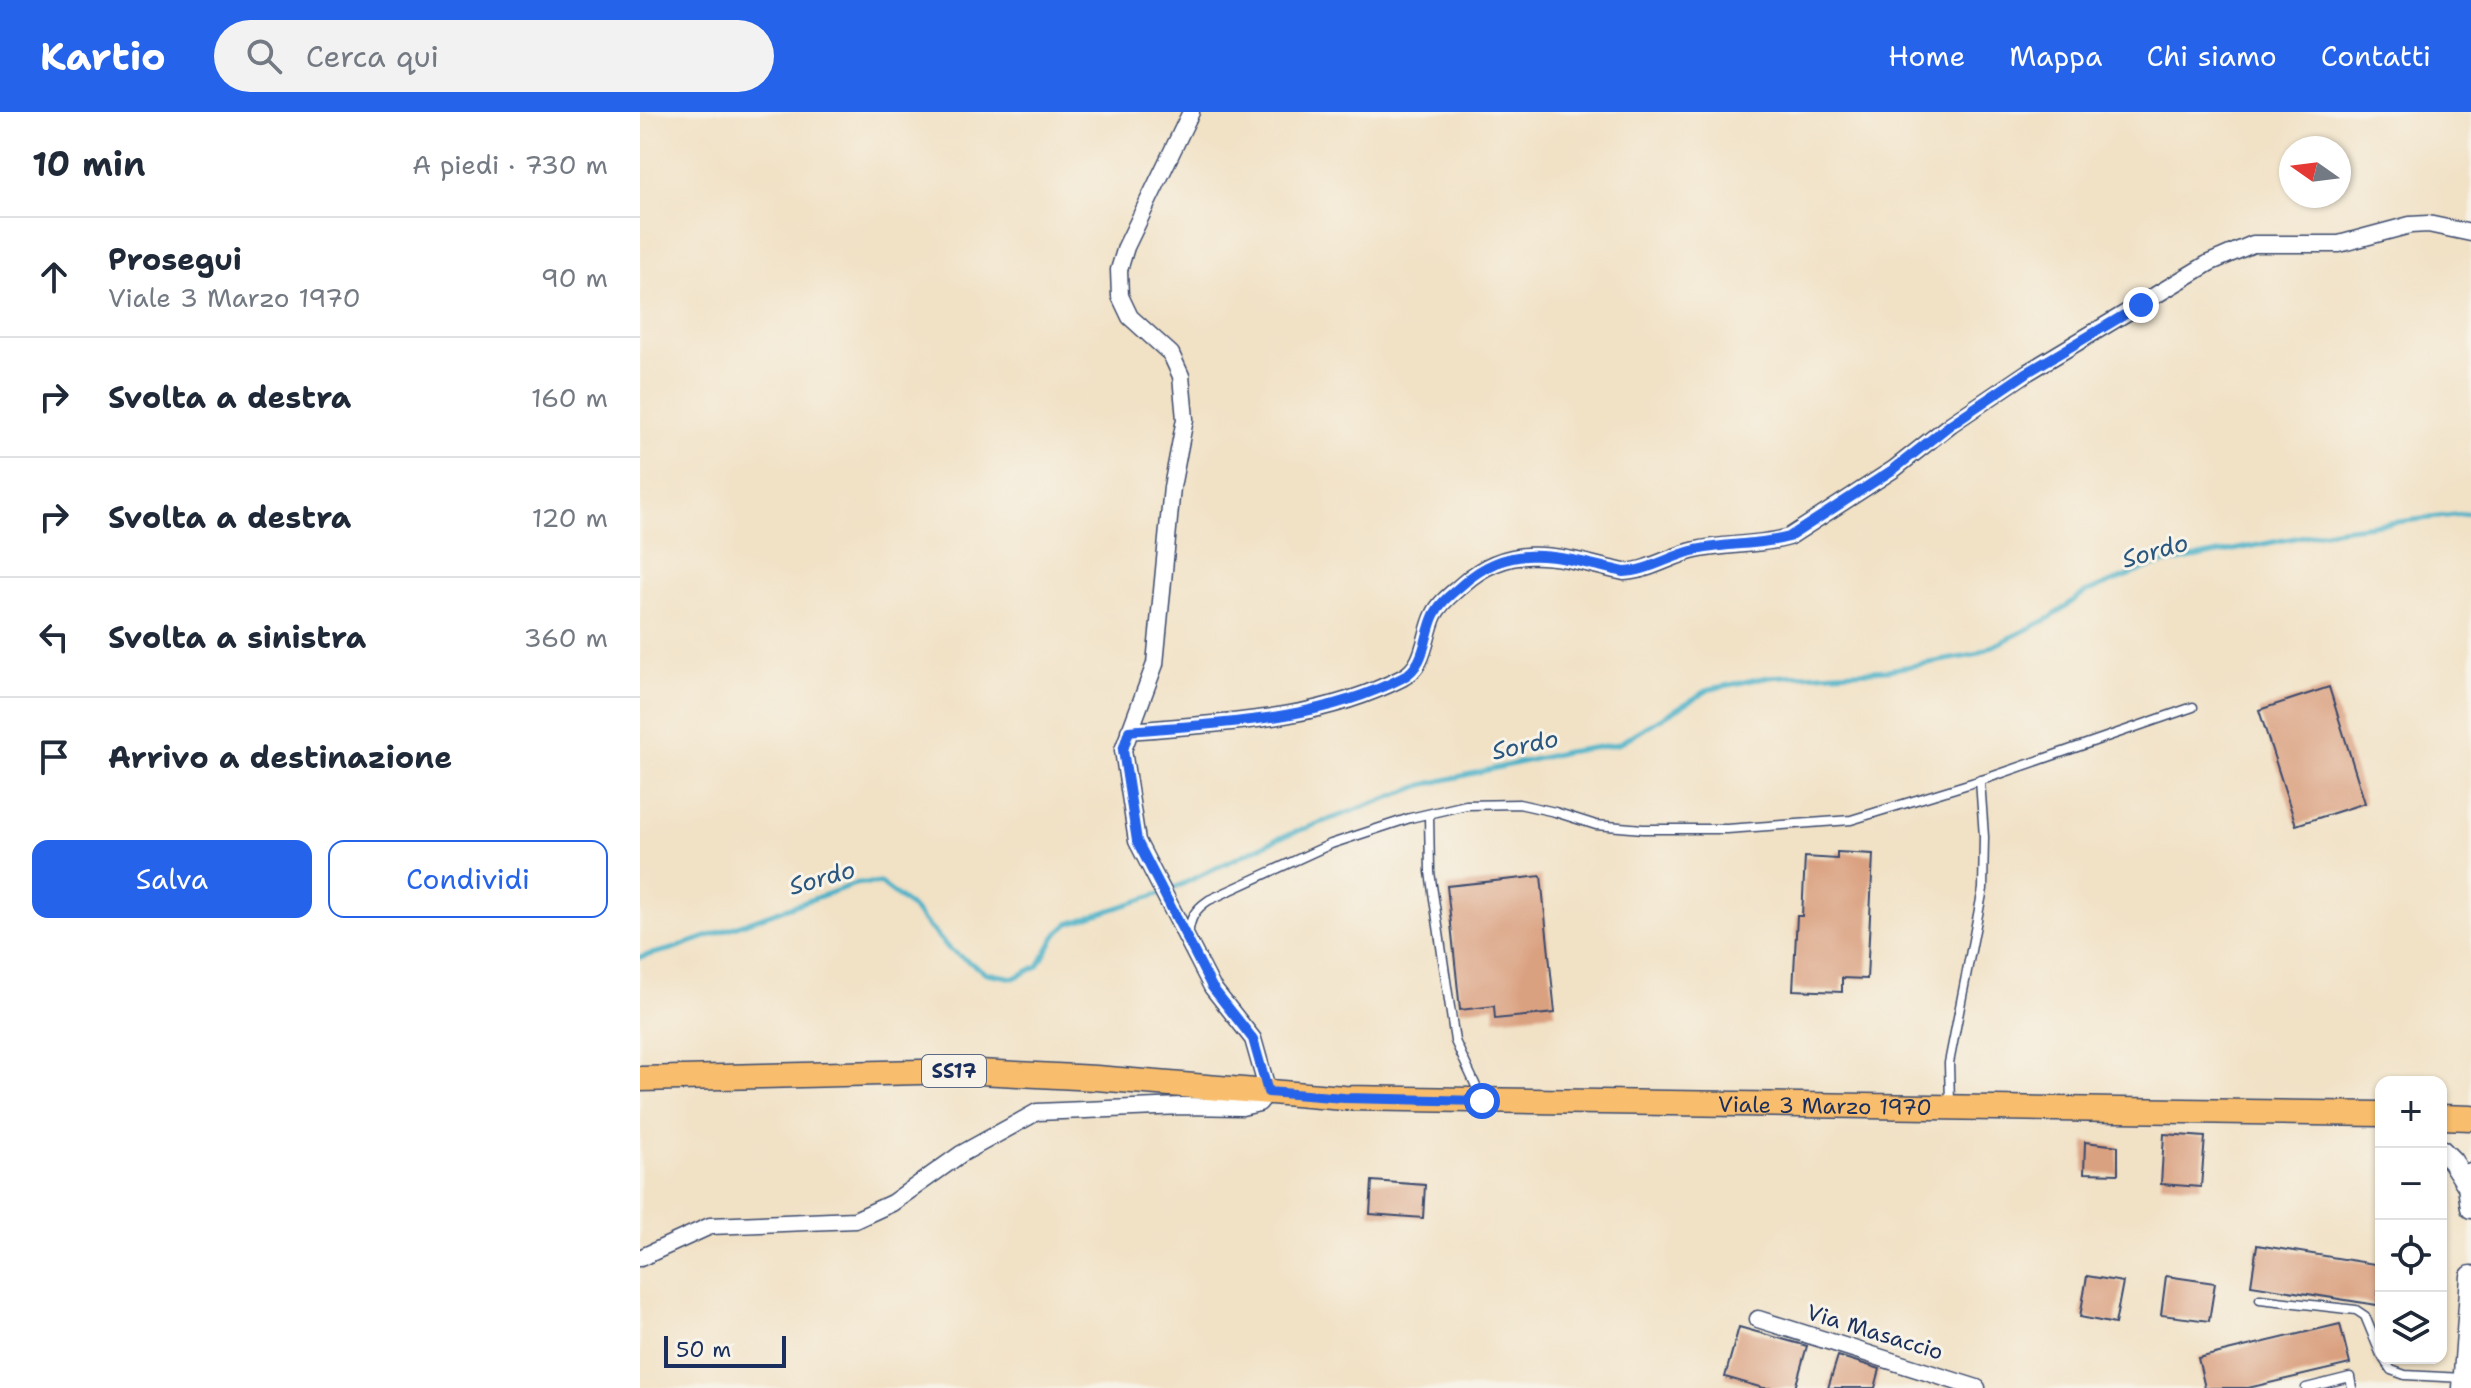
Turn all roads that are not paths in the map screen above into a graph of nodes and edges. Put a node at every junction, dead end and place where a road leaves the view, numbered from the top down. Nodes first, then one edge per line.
1 (1191, 112) edge
2 (2471, 233) edge
3 (2193, 707) dead end
4 (1129, 731) junction
5 (1980, 780) junction
6 (1429, 814) junction
7 (1187, 941) junction
8 (640, 1079) edge
9 (1268, 1092) junction
10 (1482, 1101) junction
11 (1950, 1108) junction
12 (2374, 1116) edge
13 (2447, 1117) edge
14 (2471, 1118) edge
15 (2447, 1156) edge
16 (2470, 1179) edge
17 (2471, 1208) edge
18 (640, 1258) edge
19 (2471, 1276) edge
20 (2260, 1299) dead end
21 (1758, 1319) dead end
22 (2375, 1340) edge
23 (2387, 1364) edge
24 (2464, 1383) edge
25 (1977, 1388) edge
26 (2306, 1388) edge
27 (2352, 1388) edge

1 - 4 street
2 - 4 street
3 - 5 lane
4 - 7 street
5 - 6 lane
5 - 11 lane
6 - 7 lane
6 - 10 lane
7 - 9 street
8 - 9 main road, SS17
9 - 10 main road, Viale 3 Marzo 1970
9 - 18 street
10 - 11 main road, Viale 3 Marzo 1970
11 - 12 main road, Viale 3 Marzo 1970
13 - 14 main road
15 - 16 street
16 - 17 street
19 - 24 street
20 - 22 lane
21 - 25 street, Via Masaccio
23 - 24 lane
26 - 27 lane

